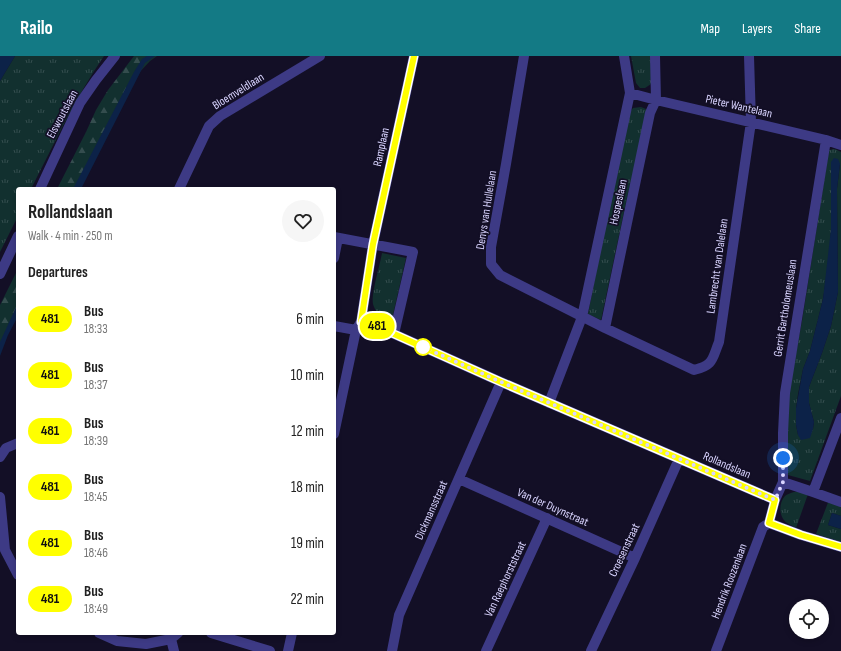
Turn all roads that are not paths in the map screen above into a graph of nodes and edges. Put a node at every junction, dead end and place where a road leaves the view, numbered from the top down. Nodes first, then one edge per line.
1 (115, 56) edge
2 (320, 56) edge
3 (414, 56) edge
4 (524, 56) edge
5 (624, 56) edge
6 (655, 56) edge
7 (749, 56) edge
8 (630, 93) junction
9 (656, 100) junction
10 (751, 122) junction
11 (826, 140) junction
12 (841, 145) edge
13 (41, 187) edge
14 (180, 187) edge
15 (336, 237) edge
16 (16, 240) edge
17 (373, 244) junction
18 (0, 274) edge
19 (582, 317) junction
20 (336, 326) edge
21 (359, 326) junction
22 (605, 328) junction
23 (394, 334) junction
24 (501, 382) junction
25 (549, 403) junction
26 (841, 418) edge
27 (336, 425) edge
28 (16, 444) edge
29 (0, 457) edge
30 (679, 459) junction
31 (459, 479) junction
32 (783, 482) junction
33 (813, 492) junction
34 (0, 497) edge
35 (775, 500) junction
36 (841, 502) edge
37 (548, 518) junction
38 (769, 523) junction
39 (841, 547) edge
40 (635, 558) junction
41 (16, 571) edge
42 (104, 635) edge
43 (218, 635) edge
44 (292, 635) edge
45 (175, 636) edge
46 (147, 648) edge
47 (174, 651) edge
48 (270, 651) edge
49 (288, 651) edge
50 (392, 651) edge
51 (486, 651) edge
52 (591, 651) edge
53 (716, 651) edge

1 - 13 street, Elswoutslaan
2 - 14 street, Bloemveldlaan
3 - 17 street, Ramplaan
4 - 19 street, Denys van Hullelaan
5 - 8 street, Hospeslaan
6 - 9 street, Hospeslaan
7 - 10 street, Lambrecht van Dalelaan
8 - 9 street, Pieter Wantelaan
8 - 19 street, Hospeslaan
9 - 10 street, Pieter Wantelaan
9 - 22 street, Hospeslaan
10 - 11 street, Pieter Wantelaan
10 - 22 street, Lambrecht van Dalelaan
11 - 12 street, Pieter Wantelaan
11 - 32 street, Gerrit Bartholomeuslaan
15 - 17 street
16 - 18 street
17 - 21 street, Ramplaan
17 - 23 street
19 - 22 street
19 - 25 street, Hospeslaan
20 - 21 street
21 - 23 street, Rollandslaan
21 - 27 street, Ramplaan
23 - 24 street, Rollandslaan
24 - 25 street, Rollandslaan
24 - 31 street, Dickmansstraat
25 - 30 street, Rollandslaan
26 - 33 street
28 - 29 street
30 - 35 street, Rollandslaan
30 - 40 street, Croesenstraat
31 - 37 street, Van der Duynstraat
31 - 50 street, Dickmansstraat
32 - 33 street
32 - 35 street
33 - 36 street
34 - 41 street
35 - 38 street
37 - 40 street, Van der Duynstraat
37 - 51 street, Van Raephorststraat
38 - 39 street
38 - 53 street, Hendrik Roozenlaan
40 - 52 street, Croesenstraat
42 - 46 street
43 - 48 street
44 - 49 street
45 - 46 street
45 - 47 street

